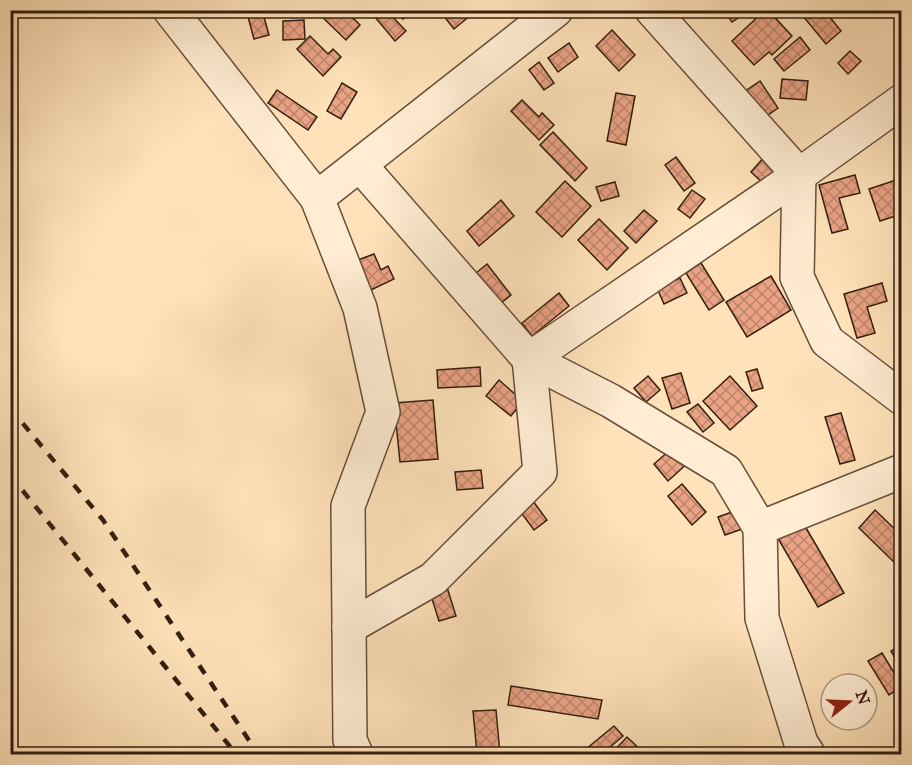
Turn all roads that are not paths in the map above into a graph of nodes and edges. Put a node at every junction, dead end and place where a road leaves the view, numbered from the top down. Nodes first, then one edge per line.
1 (170, 10) edge
2 (556, 10) edge
3 (652, 10) edge
4 (902, 101) edge
5 (360, 165) junction
6 (799, 176) junction
7 (317, 198) junction
8 (529, 359) junction
9 (902, 398) edge
10 (902, 471) edge
11 (760, 528) junction
12 (349, 627) junction
13 (356, 754) edge
14 (808, 754) edge

1 - 7 street
2 - 5 street
3 - 6 street
4 - 6 street
5 - 7 street
5 - 8 street
6 - 8 street
6 - 9 street
7 - 12 street
8 - 11 street
8 - 12 street
10 - 11 street
11 - 14 street
12 - 13 street

